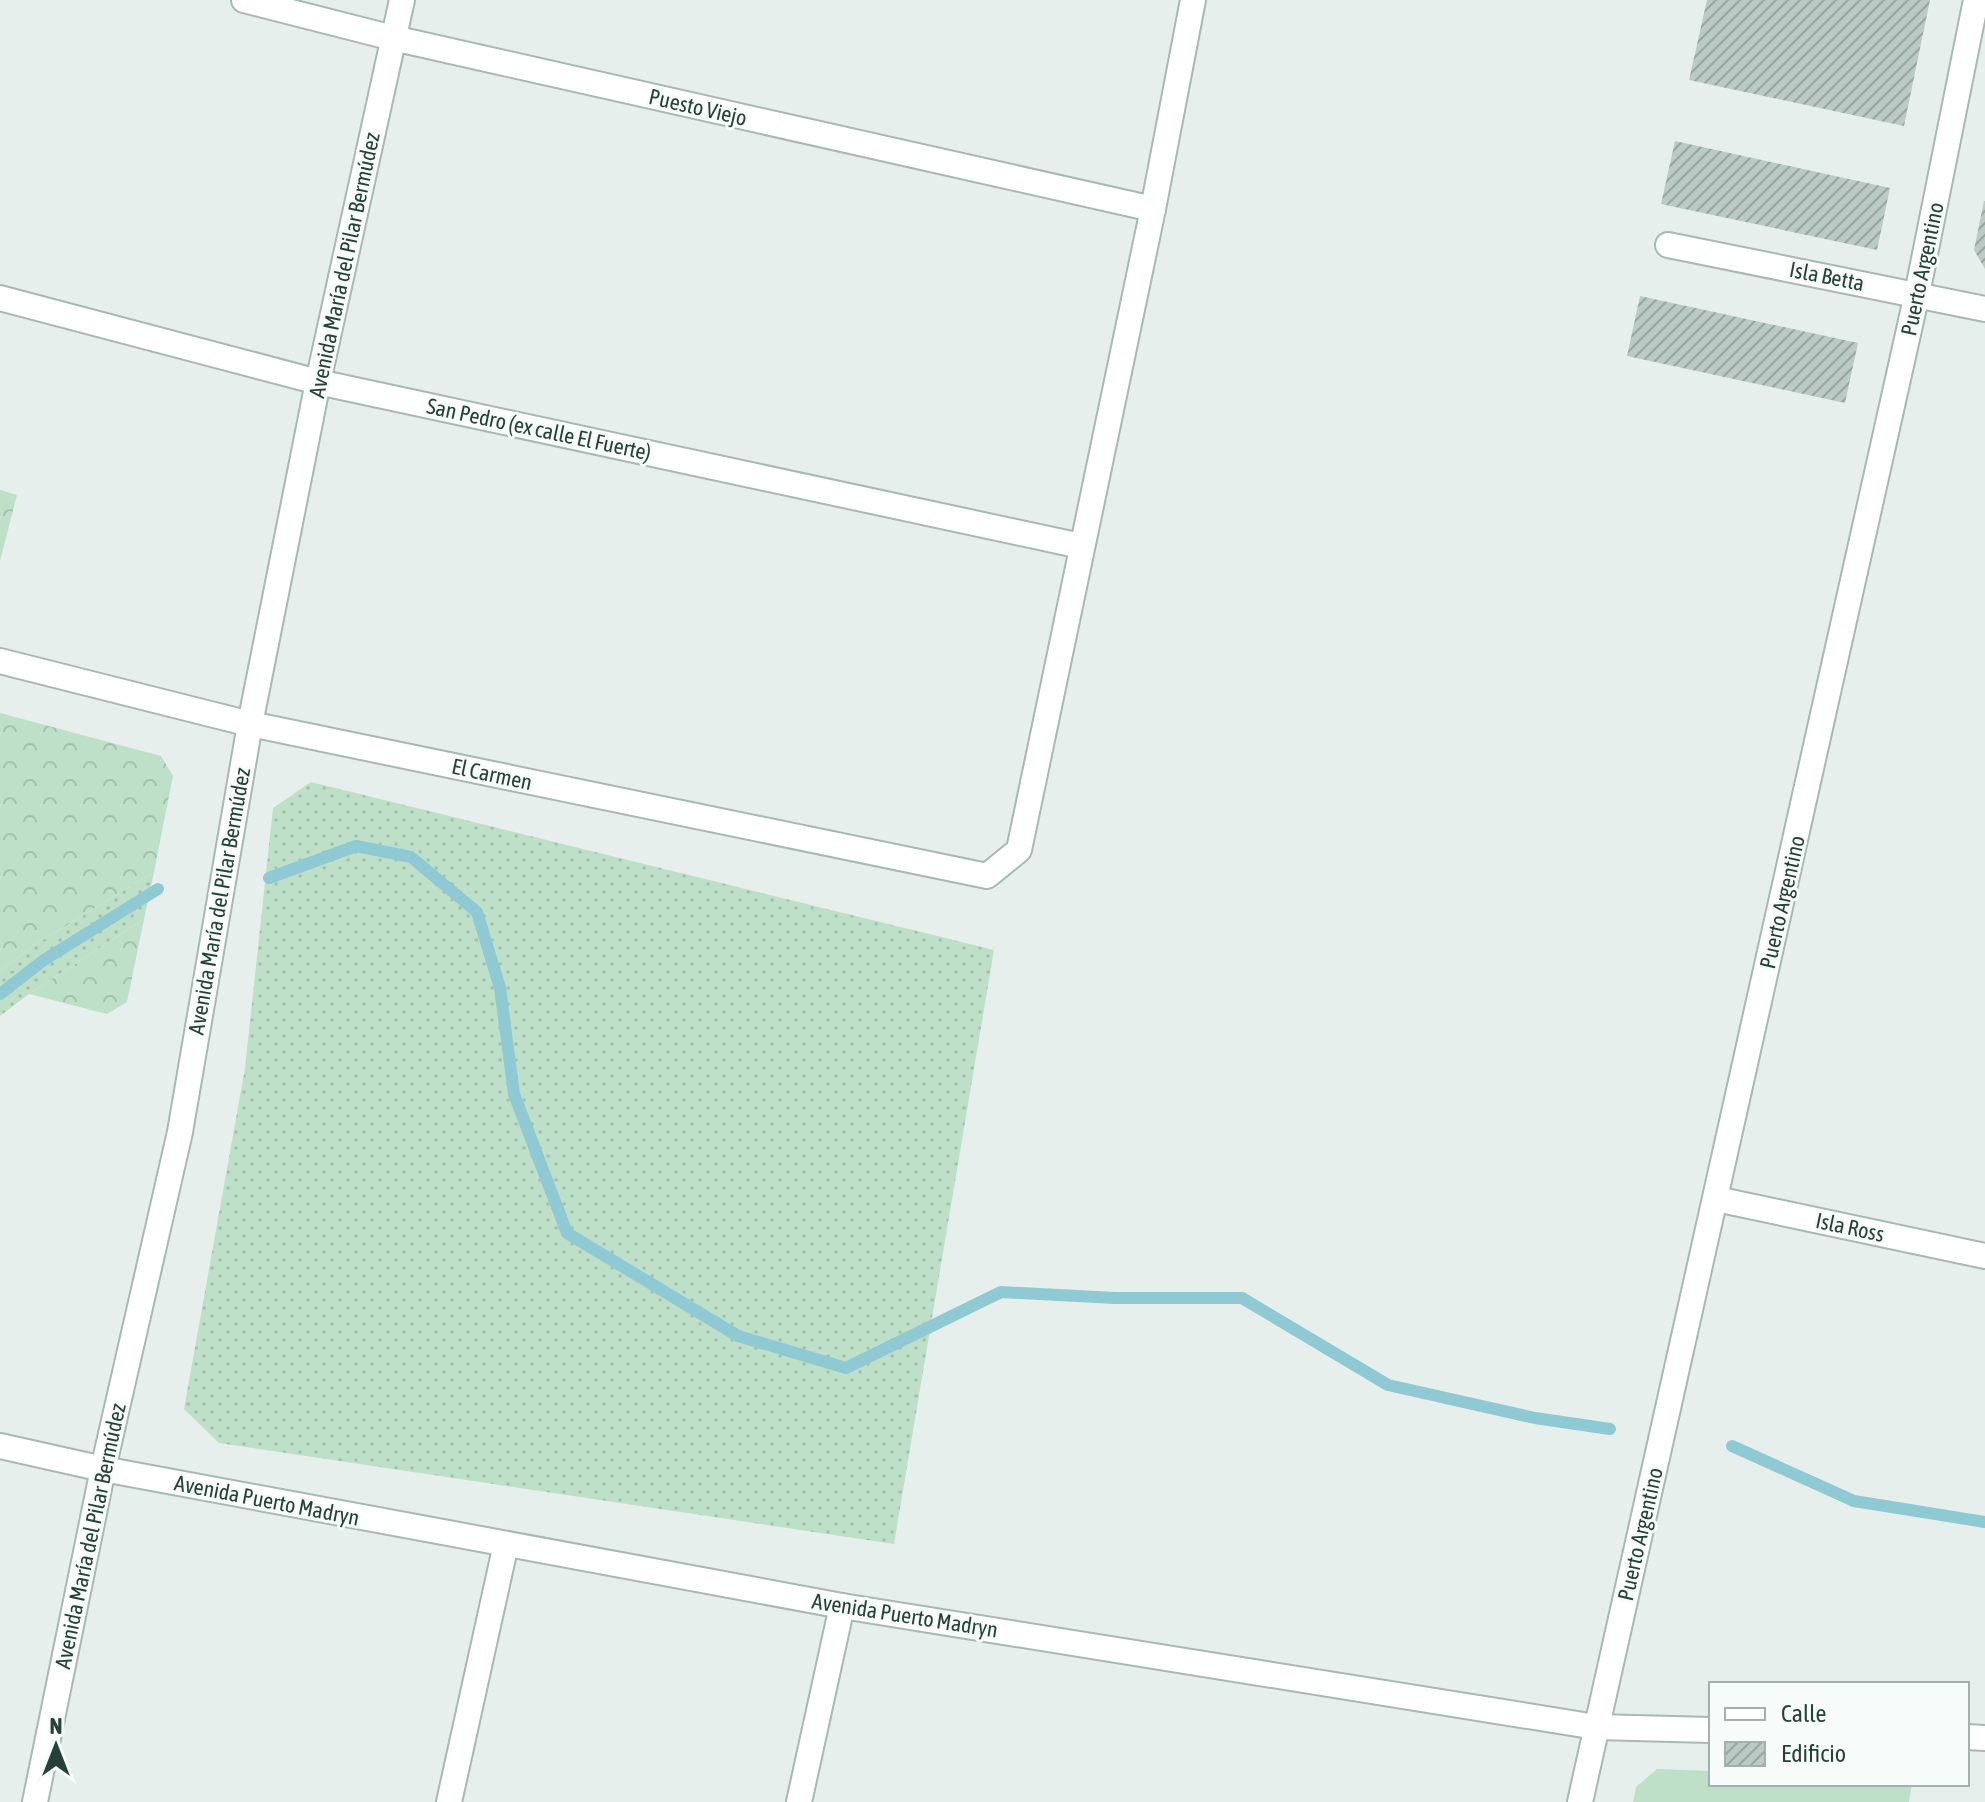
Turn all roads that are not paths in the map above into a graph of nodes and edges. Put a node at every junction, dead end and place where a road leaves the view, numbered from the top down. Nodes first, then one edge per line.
1 (244, 0) edge
2 (402, 0) edge
3 (1193, 0) edge
4 (1976, 0) edge
5 (393, 38) junction
6 (1153, 209) junction
7 (1668, 245) dead end
8 (1917, 294) junction
9 (0, 298) edge
10 (1985, 309) edge
11 (318, 382) junction
12 (1081, 546) junction
13 (0, 661) edge
14 (250, 724) junction
15 (1716, 1199) junction
16 (1985, 1256) edge
17 (0, 1446) edge
18 (103, 1469) junction
19 (506, 1544) junction
20 (842, 1606) junction
21 (1596, 1727) junction
22 (1709, 1730) edge
23 (35, 1802) edge
24 (449, 1802) edge
25 (799, 1802) edge
26 (1580, 1802) edge

1 - 5 street, Puesto Viejo
2 - 5 street, Avenida María del Pilar Bermúdez
3 - 6 street
4 - 8 street, Puerto Argentino
5 - 6 street, Puesto Viejo
5 - 11 street, Avenida María del Pilar Bermúdez
6 - 12 street
7 - 8 street, Isla Betta
8 - 10 street, Isla Betta
8 - 15 street, Puerto Argentino
9 - 11 street, San Pedro (ex calle El Fuerte)
11 - 12 street, San Pedro (ex calle El Fuerte)
11 - 14 street, Avenida María del Pilar Bermúdez
12 - 14 street, El Carmen
13 - 14 street, El Carmen
14 - 18 street, Avenida María del Pilar Bermúdez
15 - 16 street, Isla Ross
15 - 21 street, Puerto Argentino
17 - 18 street, Avenida Puerto Madryn
18 - 19 street, Avenida Puerto Madryn
18 - 23 street, Avenida María del Pilar Bermúdez
19 - 20 street, Avenida Puerto Madryn
19 - 24 street
20 - 21 street, Avenida Puerto Madryn
20 - 25 street
21 - 22 street, Avenida Puerto Madryn
21 - 26 street, Puerto Argentino

